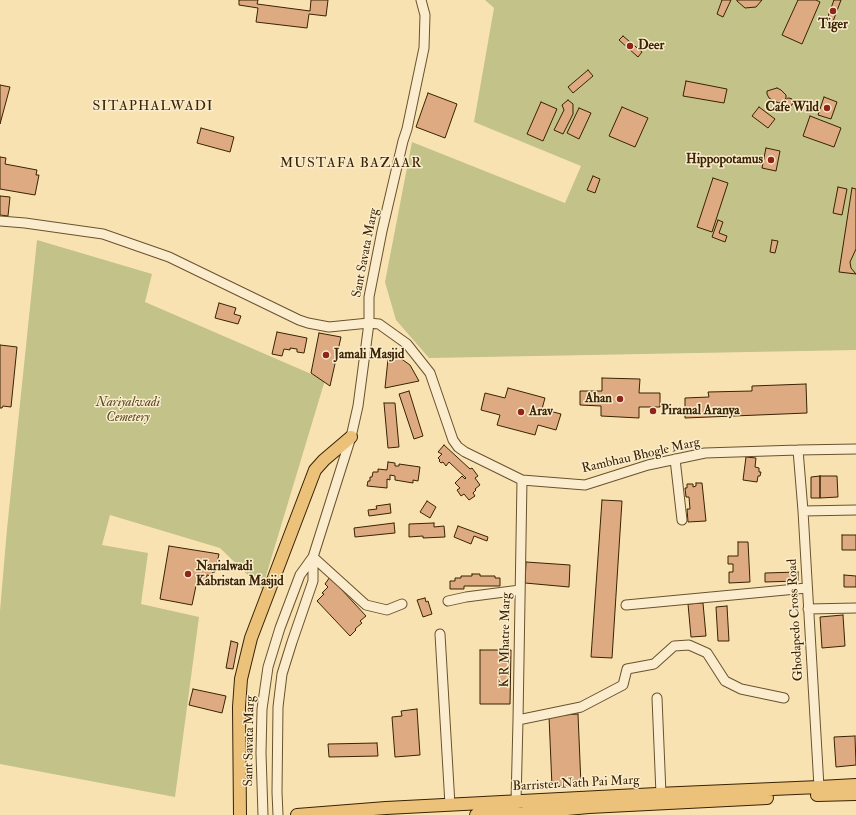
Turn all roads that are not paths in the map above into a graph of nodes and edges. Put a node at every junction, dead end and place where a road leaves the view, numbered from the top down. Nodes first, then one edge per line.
1 (421, 0) edge
2 (0, 221) edge
3 (369, 323) junction
4 (351, 437) junction
5 (798, 450) junction
6 (856, 450) edge
7 (675, 459) junction
8 (522, 480) junction
9 (856, 510) edge
10 (803, 511) junction
11 (682, 520) dead end
12 (313, 557) junction
13 (807, 588) junction
14 (520, 590) junction
15 (448, 601) dead end
16 (402, 604) dead end
17 (626, 605) dead end
18 (856, 608) edge
19 (808, 609) junction
20 (440, 634) dead end
21 (657, 698) dead end
22 (784, 698) dead end
23 (518, 720) junction
24 (856, 785) edge
25 (819, 787) junction
26 (844, 790) junction
27 (661, 794) junction
28 (856, 794) edge
29 (516, 802) junction
30 (450, 805) junction
31 (240, 815) edge
32 (263, 815) edge
33 (278, 815) edge
34 (297, 815) edge
35 (476, 815) edge

1 - 3 street, Sant Savata Marg
2 - 3 street
3 - 4 street, Sant Savata Marg
3 - 8 street, Rambhau Bhogle Marg
4 - 12 street, Sant Savata Marg
4 - 31 main road
5 - 6 street, Rambhau Bhogle Marg
5 - 7 street, Rambhau Bhogle Marg
5 - 10 street, Ghodapedo Cross Road
7 - 8 street, Rambhau Bhogle Marg
7 - 11 street
8 - 14 street, K R Mhatre Marg
9 - 10 street
10 - 13 street, Ghodapedo Cross Road
12 - 16 street
12 - 32 street, Sant Savata Marg
12 - 33 street, Sant Savata Marg
13 - 17 street
13 - 19 street, Ghodapedo Cross Road
14 - 15 street
14 - 23 street, K R Mhatre Marg
18 - 19 street
19 - 25 street, Ghodapedo Cross Road
20 - 30 street
21 - 27 street
22 - 23 street
23 - 29 street, K R Mhatre Marg
24 - 26 main road, Barrister Nath Pai Marg
25 - 26 main road, Barrister Nath Pai Marg
25 - 27 main road, Barrister Nath Pai Marg
26 - 28 main road, Barrister Nath Pai Marg
26 - 35 main road, Barrister Nath Pai Marg
27 - 29 main road, Barrister Nath Pai Marg
29 - 30 main road, Barrister Nath Pai Marg
30 - 34 main road, Barrister Nath Pai Marg

